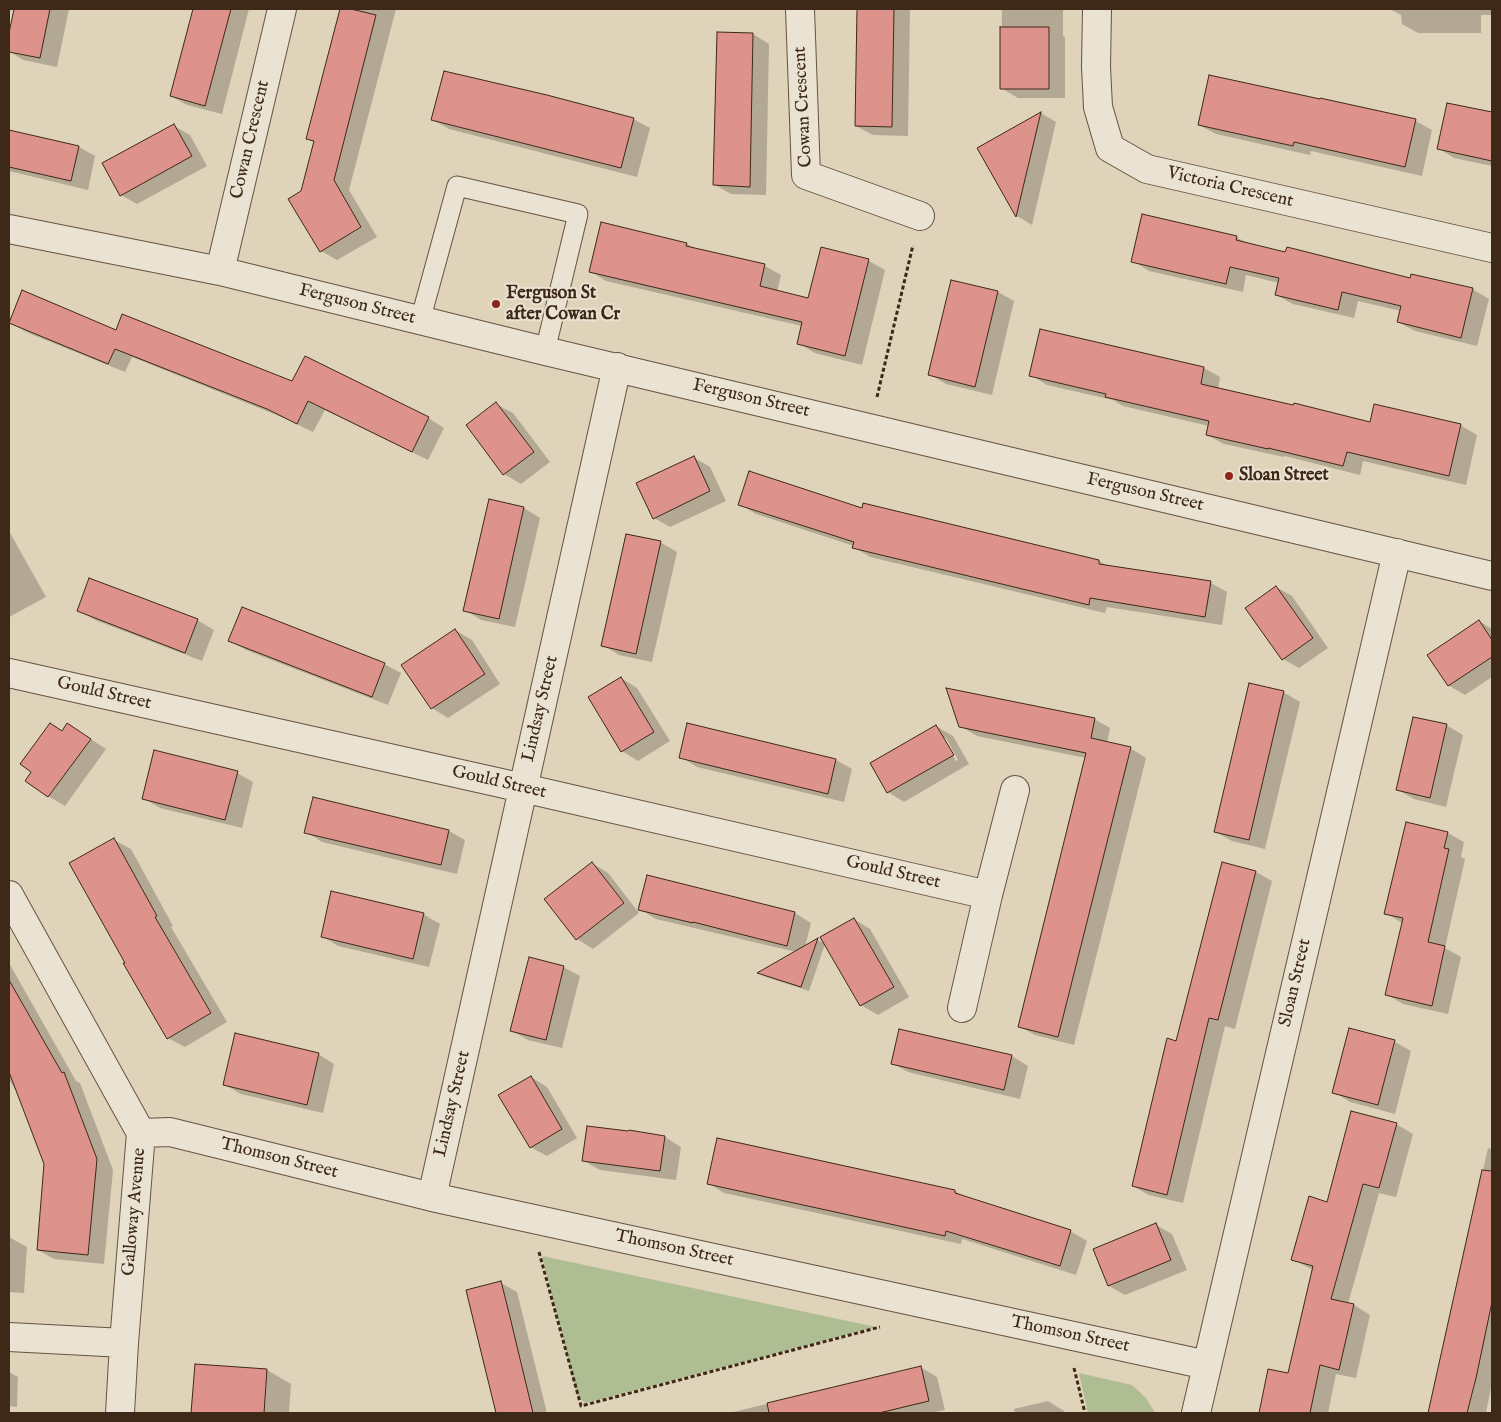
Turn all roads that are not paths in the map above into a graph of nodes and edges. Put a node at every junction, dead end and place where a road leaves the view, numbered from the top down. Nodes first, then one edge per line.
1 (282, 9) edge
2 (800, 9) edge
3 (1097, 9) edge
4 (920, 216) road end
5 (9, 229) edge
6 (1492, 248) edge
7 (220, 271) junction
8 (420, 321) junction
9 (545, 351) junction
10 (617, 367) junction
11 (1396, 553) junction
12 (1492, 576) edge
13 (9, 673) edge
14 (523, 788) junction
15 (1015, 790) dead end
16 (9, 895) edge
17 (988, 895) junction
18 (962, 1008) dead end
19 (142, 1133) junction
20 (432, 1197) junction
21 (9, 1337) edge
22 (124, 1343) junction
23 (1208, 1365) junction
24 (120, 1413) edge
25 (1196, 1413) edge

1 - 7 street, Cowan Crescent
2 - 4 street, Cowan Crescent
3 - 6 street, Victoria Crescent
5 - 7 street, Ferguson Street
7 - 8 street, Ferguson Street
8 - 9 street, Ferguson Street
8 - 9 lane
9 - 10 street, Ferguson Street
10 - 11 street, Ferguson Street
10 - 14 street, Lindsay Street
11 - 12 street, Ferguson Street
11 - 23 street, Sloan Street
13 - 14 street, Gould Street
14 - 17 street, Gould Street
14 - 20 street, Lindsay Street
15 - 17 street
16 - 19 street, Galloway Avenue
17 - 18 street
19 - 20 street, Thomson Street
19 - 22 street, Galloway Avenue
20 - 23 street, Thomson Street
21 - 22 street
22 - 24 street, Galloway Avenue
23 - 25 street, Sloan Street

